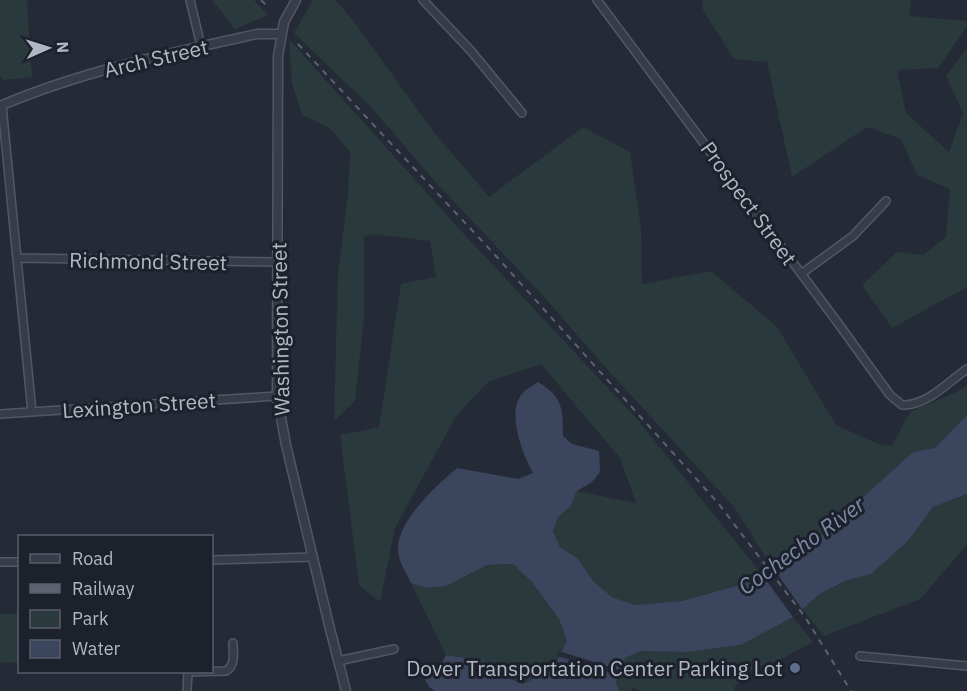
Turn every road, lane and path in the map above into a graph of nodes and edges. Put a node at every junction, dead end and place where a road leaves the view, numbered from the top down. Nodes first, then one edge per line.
1 (190, 0) edge
2 (296, 0) edge
3 (423, 0) edge
4 (597, 0) edge
5 (280, 34) junction
6 (201, 46) junction
7 (1, 106) edge
8 (522, 113) dead end
9 (886, 201) dead end
10 (18, 258) junction
11 (278, 262) junction
12 (801, 274) junction
13 (967, 369) edge
14 (278, 396) junction
15 (32, 412) junction
16 (0, 414) edge
17 (313, 557) junction
18 (213, 560) edge
19 (0, 562) edge
20 (18, 562) edge
21 (233, 642) dead end
22 (394, 649) dead end
23 (860, 656) dead end
24 (338, 661) junction
25 (967, 666) edge
26 (213, 671) edge
27 (188, 673) edge
28 (187, 691) edge
29 (346, 691) edge

1 - 6 street
2 - 5 street, Washington Street
3 - 8 street
4 - 12 street, Prospect Street
5 - 6 street, Arch Street
5 - 11 street, Washington Street
6 - 7 street, Arch Street
7 - 10 street
9 - 12 street
10 - 11 street, Richmond Street
10 - 15 street
11 - 14 street, Washington Street
12 - 13 street, Prospect Street
14 - 15 street, Lexington Street
14 - 17 street, Washington Street
15 - 16 street, Lexington Street
17 - 18 street
17 - 24 street, Washington Street
19 - 20 street
21 - 26 street
22 - 24 street
23 - 25 street
24 - 29 street, Washington Street
27 - 28 street

